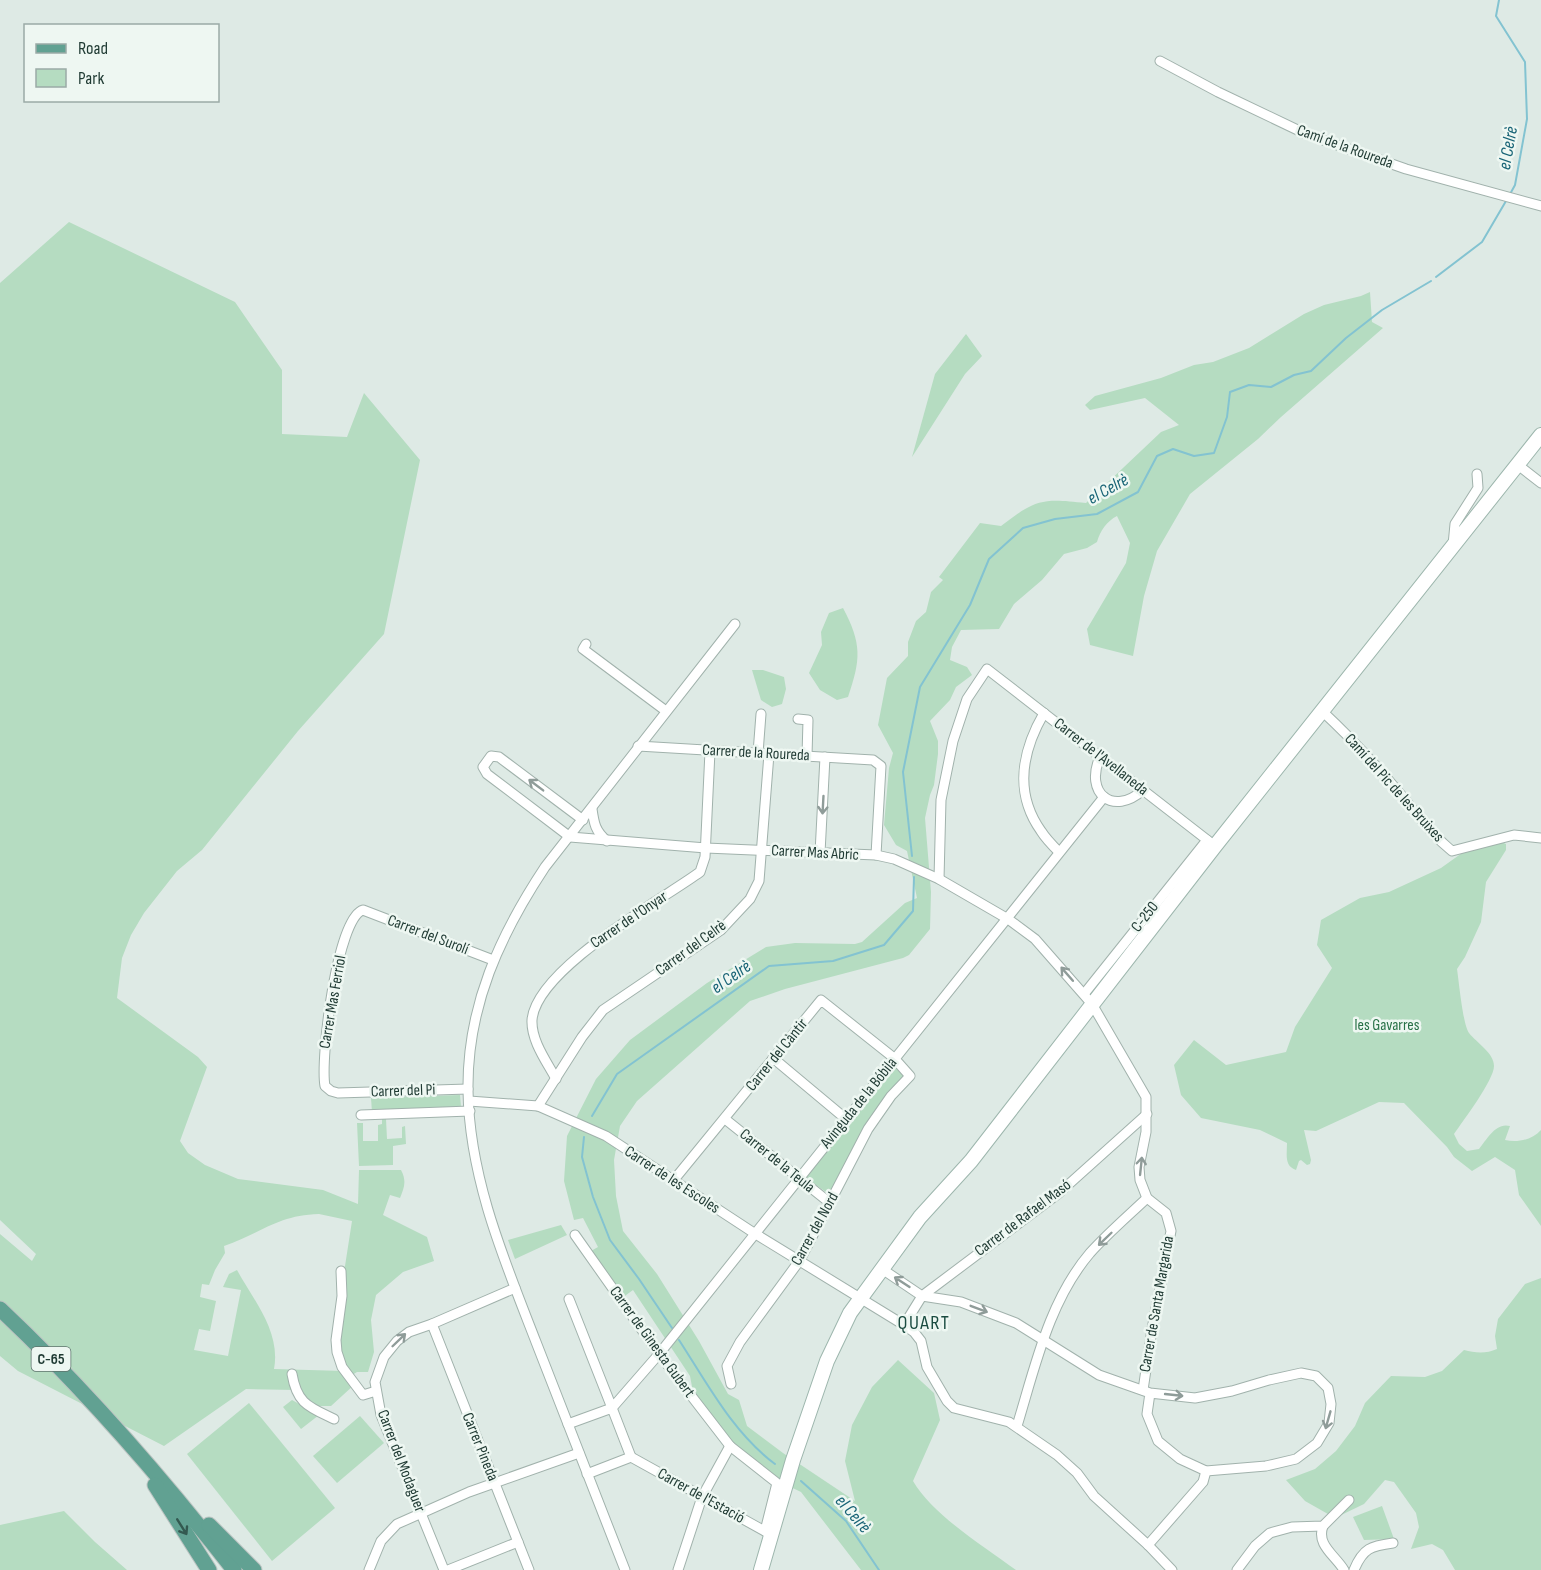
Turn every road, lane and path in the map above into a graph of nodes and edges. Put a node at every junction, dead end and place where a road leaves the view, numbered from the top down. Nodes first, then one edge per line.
1 (1160, 61) dead end
2 (1541, 206) edge
3 (1541, 435) edge
4 (1518, 465) junction
5 (1477, 474) dead end
6 (1541, 483) edge
7 (1453, 545) junction
8 (735, 624) dead end
9 (586, 644) dead end
10 (666, 711) junction
11 (1322, 711) junction
12 (1044, 713) junction
13 (761, 714) dead end
14 (798, 719) dead end
15 (638, 747) junction
16 (710, 751) junction
17 (758, 753) junction
18 (769, 754) junction
19 (807, 756) junction
20 (825, 757) junction
21 (1100, 757) junction
22 (1143, 790) junction
23 (1104, 797) junction
24 (592, 809) junction
25 (583, 820) junction
26 (570, 837) junction
27 (1541, 838) edge
28 (607, 841) junction
29 (1211, 843) junction
30 (706, 848) junction
31 (761, 850) junction
32 (1059, 852) junction
33 (820, 853) junction
34 (876, 855) junction
35 (939, 879) junction
36 (363, 910) joint
37 (1008, 919) junction
38 (493, 960) junction
39 (1088, 999) junction
40 (894, 1058) junction
41 (773, 1059) junction
42 (556, 1079) junction
43 (468, 1089) junction
44 (338, 1093) joint
45 (470, 1106) junction
46 (538, 1106) junction
47 (361, 1114) dead end
48 (1147, 1114) junction
49 (725, 1119) junction
50 (846, 1119) junction
51 (799, 1178) junction
52 (674, 1181) junction
53 (1147, 1198) junction
54 (830, 1203) junction
55 (754, 1233) junction
56 (575, 1235) dead end
57 (800, 1260) junction
58 (882, 1269) junction
59 (341, 1271) dead end
60 (515, 1288) junction
61 (922, 1296) junction
62 (861, 1298) junction
63 (569, 1299) dead end
64 (0, 1309) edge
65 (432, 1324) junction
66 (904, 1325) junction
67 (1043, 1340) junction
68 (659, 1354) junction
69 (292, 1374) dead end
70 (731, 1384) dead end
71 (376, 1391) junction
72 (1146, 1391) junction
73 (612, 1408) junction
74 (100, 1411) junction
75 (334, 1419) dead end
76 (568, 1424) junction
77 (1017, 1426) junction
78 (730, 1446) junction
79 (579, 1453) junction
80 (631, 1457) junction
81 (1206, 1471) junction
82 (586, 1474) junction
83 (495, 1483) junction
84 (172, 1493) junction
85 (702, 1497) junction
86 (1349, 1500) dead end
87 (421, 1514) junction
88 (1323, 1526) junction
89 (769, 1533) junction
90 (518, 1542) junction
91 (1393, 1543) dead end
92 (1148, 1545) junction
93 (208, 1570) edge
94 (234, 1570) edge
95 (254, 1570) edge
96 (369, 1570) edge
97 (446, 1570) edge
98 (529, 1570) edge
99 (626, 1570) edge
100 (678, 1570) edge
101 (761, 1570) edge
102 (1172, 1570) edge
103 (1237, 1570) edge
104 (1344, 1570) edge
105 (1354, 1570) edge

1 - 2 street, Camí de la Roureda
3 - 4 main road, C-250
4 - 6 street
4 - 7 main road, C-250
5 - 7 street
7 - 11 main road, C-250
8 - 10 street
9 - 10 street
10 - 15 street
11 - 27 street, Camí del Pic de les Bruixes
11 - 29 main road, C-250
12 - 21 street, Carrer de l'Avellaneda
12 - 32 street
12 - 35 street, Carrer de l'Avellaneda
13 - 17 street
14 - 19 street
15 - 16 street, Carrer de la Roureda
15 - 24 street
16 - 17 street, Carrer de la Roureda
16 - 30 street, Carrer de l'Onyar
17 - 18 street, Carrer de la Roureda
18 - 19 street, Carrer de la Roureda
18 - 31 street, Carrer del Celrè
19 - 20 street, Carrer de la Roureda
20 -> 33 street
20 - 34 street, Carrer de la Roureda
21 - 22 street, Carrer de l'Avellaneda
21 - 23 street
22 - 23 street
22 - 29 street, Carrer de l'Avellaneda
23 - 32 street, Avinguda de la Bóbila
24 - 25 street
24 - 28 street
25 - 26 street
25 -> 26 street
26 - 28 street, Carrer Mas Abric
26 - 38 street
28 - 30 street, Carrer Mas Abric
29 - 39 main road, C-250
30 - 31 street, Carrer Mas Abric
30 - 42 street, Carrer de l'Onyar
31 - 33 street, Carrer Mas Abric
31 - 42 street, Carrer del Celrè
32 - 37 street, Avinguda de la Bóbila
33 - 34 street, Carrer Mas Abric
34 - 35 street, Carrer Mas Abric
35 - 37 street, Carrer Mas Abric
36 - 38 street, Carrer del Surolí
36 - 44 street, Carrer Mas Ferriol
39 -> 37 street, Carrer de Santa Margarida
37 - 40 street, Avinguda de la Bóbila
38 - 43 street
39 - 48 street, Carrer de Santa Margarida
39 - 58 main road, C-250
40 - 41 street, Carrer del Càntir
40 - 50 street, Avinguda de la Bóbila
40 - 54 street, Carrer del Nord
41 - 49 street, Carrer del Càntir
41 - 50 street
42 - 46 street, Carrer del Celrè
43 - 44 street, Carrer del Pi
43 - 45 street
45 - 46 street, Carrer de les Escoles
45 - 47 street, Carrer del Pi
45 - 60 street
46 - 52 street, Carrer de les Escoles
53 -> 48 street, Carrer de Santa Margarida
48 - 61 street, Carrer de Rafael Masó
49 - 51 street, Carrer de la Teula
49 - 52 street, Carrer del Càntir
50 - 51 street, Avinguda de la Bóbila
51 - 54 street, Carrer de la Teula
51 - 55 street, Avinguda de la Bóbila
52 - 55 street, Carrer de les Escoles
53 -> 67 street
53 - 72 street, Carrer de Santa Margarida
54 - 57 street, Carrer del Nord
55 - 57 street, Carrer de les Escoles
55 - 68 street, Avinguda de la Bóbila
56 - 68 street, Carrer de Ginesta Gubert
57 - 62 street, Carrer de les Escoles
57 - 70 street, Carrer del Nord
61 -> 58 street
58 - 62 main road, C-250
59 - 71 street
60 - 65 street, Carrer del Modaguer
60 - 76 street
61 - 66 street, Carrer de Rafael Masó
61 -> 67 street
62 - 66 street, Carrer de les Escoles
62 - 89 main road, C-250
63 - 73 street
64 - 74 main road, C-65
71 -> 65 street, Carrer del Modaguer
65 - 83 street, Carrer Pineda
66 - 77 street, Carrer de les Escoles
67 - 72 street
67 - 77 street
68 - 73 street, Avinguda de la Bóbila
68 - 78 street, Carrer de Ginesta Gubert
69 - 75 street
71 - 87 street, Carrer del Modaguer
72 - 81 street, Carrer de Santa Margarida
72 -> 81 street
73 - 76 street
73 - 80 street
74 - 84 main road, C-65
74 -> 93 main road
76 - 79 street
77 - 92 street
78 - 85 street
78 - 89 street, Carrer de Ginesta Gubert
79 - 82 street
79 - 83 street
80 - 82 street
80 - 85 street, Carrer de l'Estació
81 - 92 street
82 - 99 street
83 - 87 street
83 - 90 street, Carrer Pineda
84 - 94 main road, C-65
84 - 95 main road
85 - 89 street, Carrer de l'Estació
85 - 100 street
86 - 88 street
87 - 96 street
87 - 97 street, Carrer del Modaguer
88 - 103 street
88 - 104 street
89 - 101 main road, C-250
90 - 97 street
90 - 98 street, Carrer Pineda
91 - 105 street
92 - 102 street

